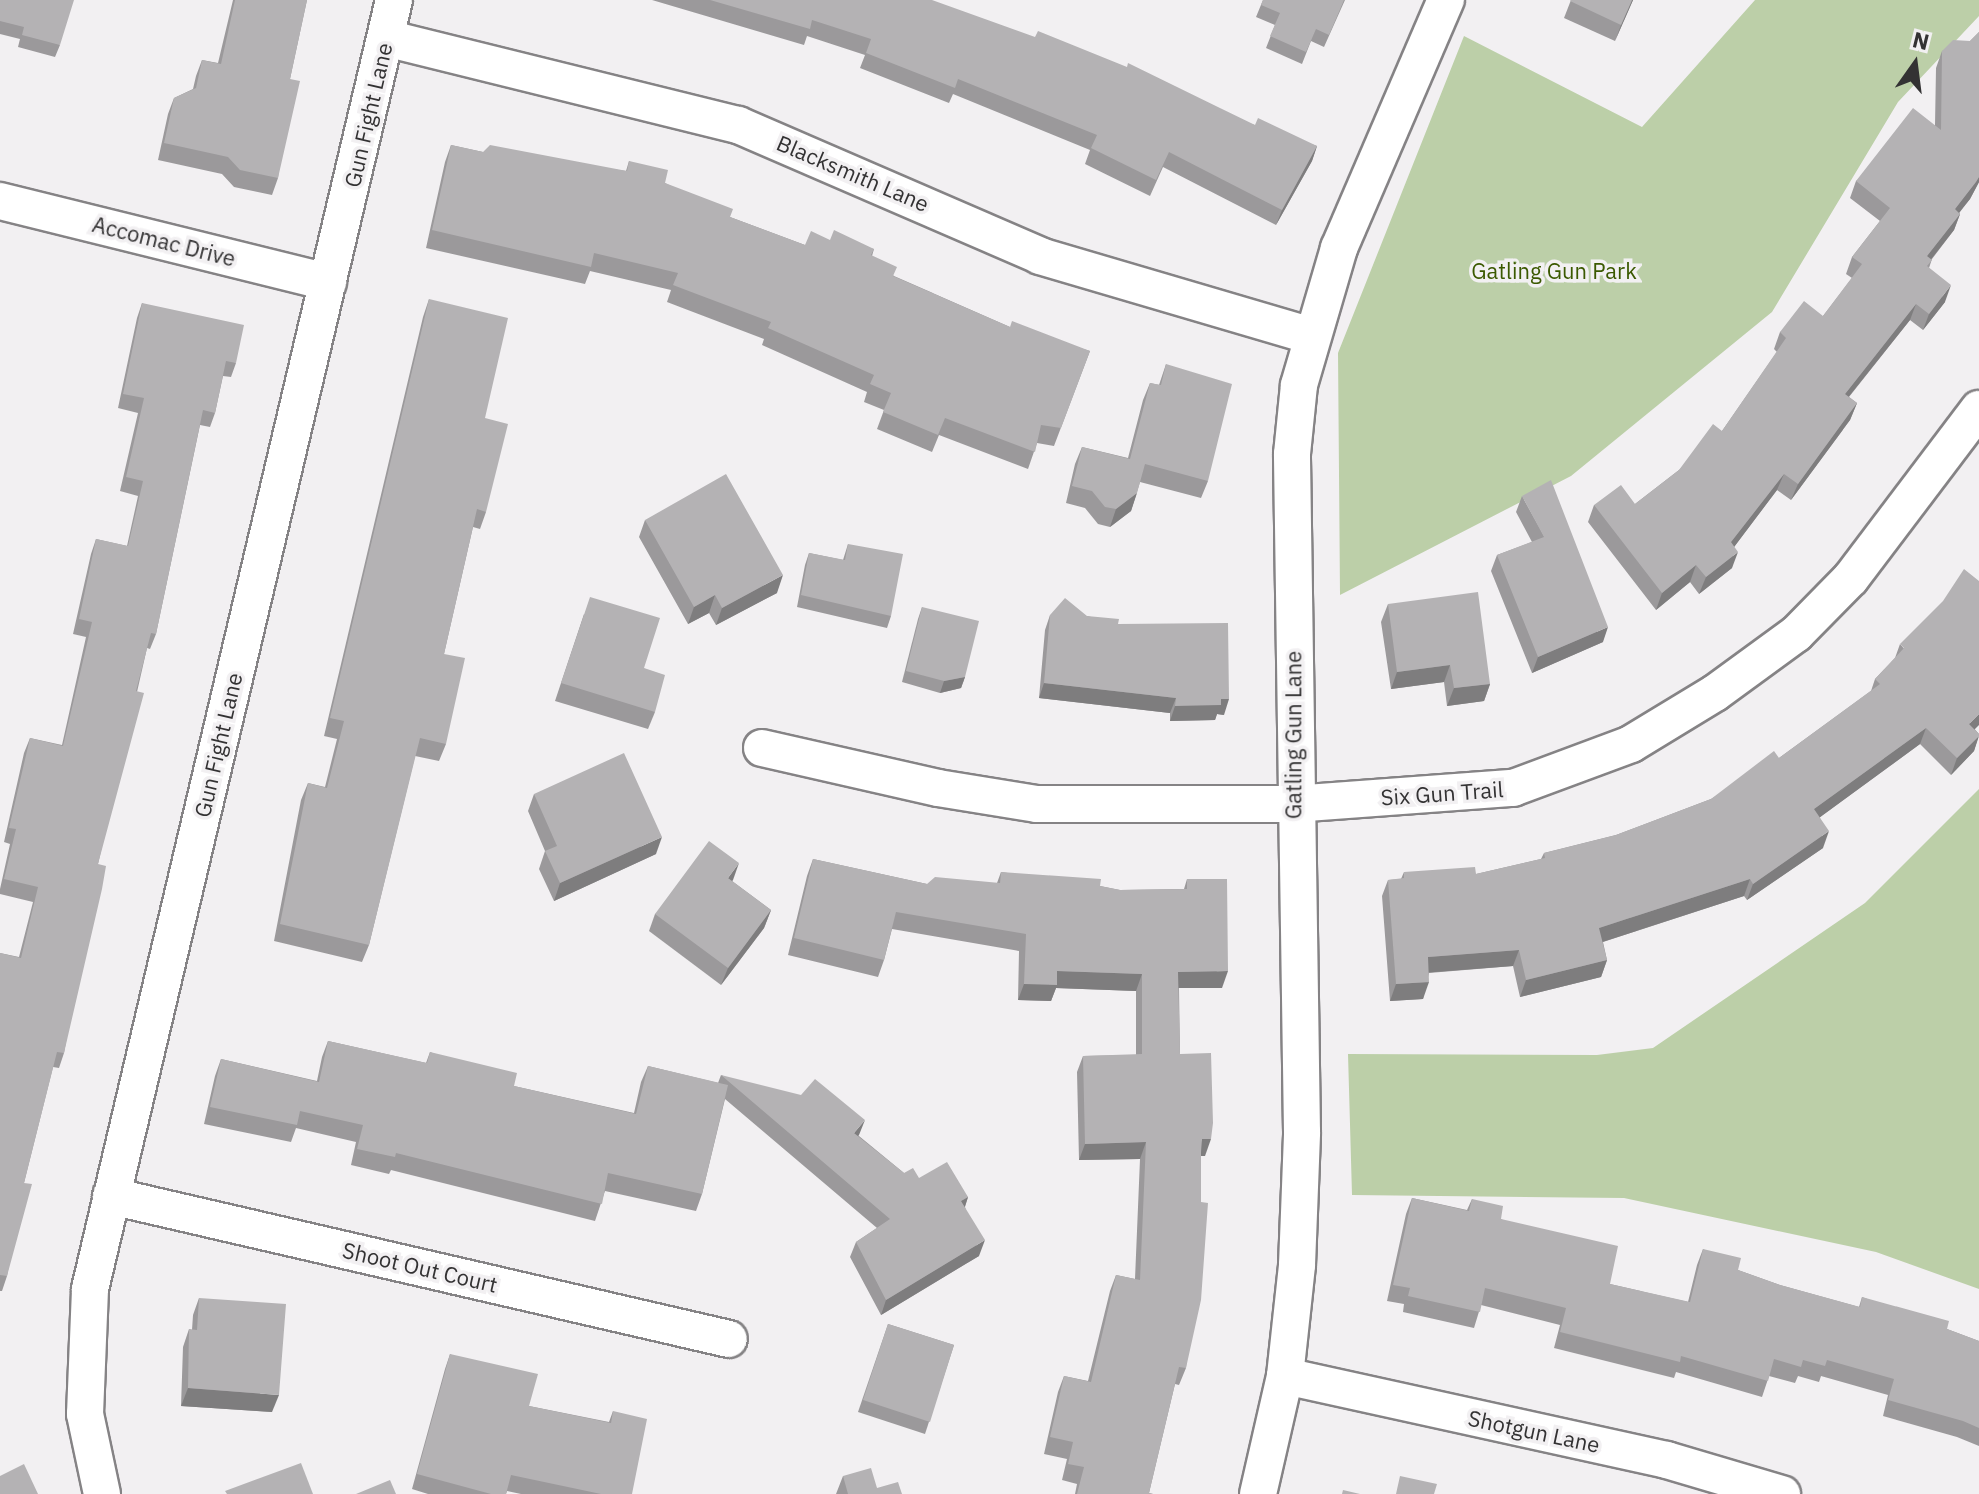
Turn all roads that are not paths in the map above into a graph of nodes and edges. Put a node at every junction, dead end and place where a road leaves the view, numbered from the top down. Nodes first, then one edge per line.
1 (394, 0) edge
2 (1446, 0) edge
3 (386, 38) junction
4 (0, 201) edge
5 (328, 282) junction
6 (1311, 336) junction
7 (1979, 409) edge
8 (762, 748) dead end
9 (1293, 804) junction
10 (111, 1196) junction
11 (729, 1339) dead end
12 (1285, 1376) junction
13 (102, 1494) edge
14 (1258, 1494) edge
15 (1782, 1494) edge

1 - 3 street, Gun Fight Lane
2 - 6 street, Gatling Gun Lane
3 - 5 street, Gun Fight Lane
3 - 6 street, Blacksmith Lane
4 - 5 street, Accomac Drive
5 - 10 street, Gun Fight Lane
6 - 9 street, Gatling Gun Lane
7 - 9 street, Six Gun Trail
8 - 9 street, Six Gun Trail
9 - 12 street, Gatling Gun Lane
10 - 11 street, Shoot Out Court
10 - 13 street, Gun Fight Lane
12 - 14 street, Gatling Gun Lane
12 - 15 street, Shotgun Lane

